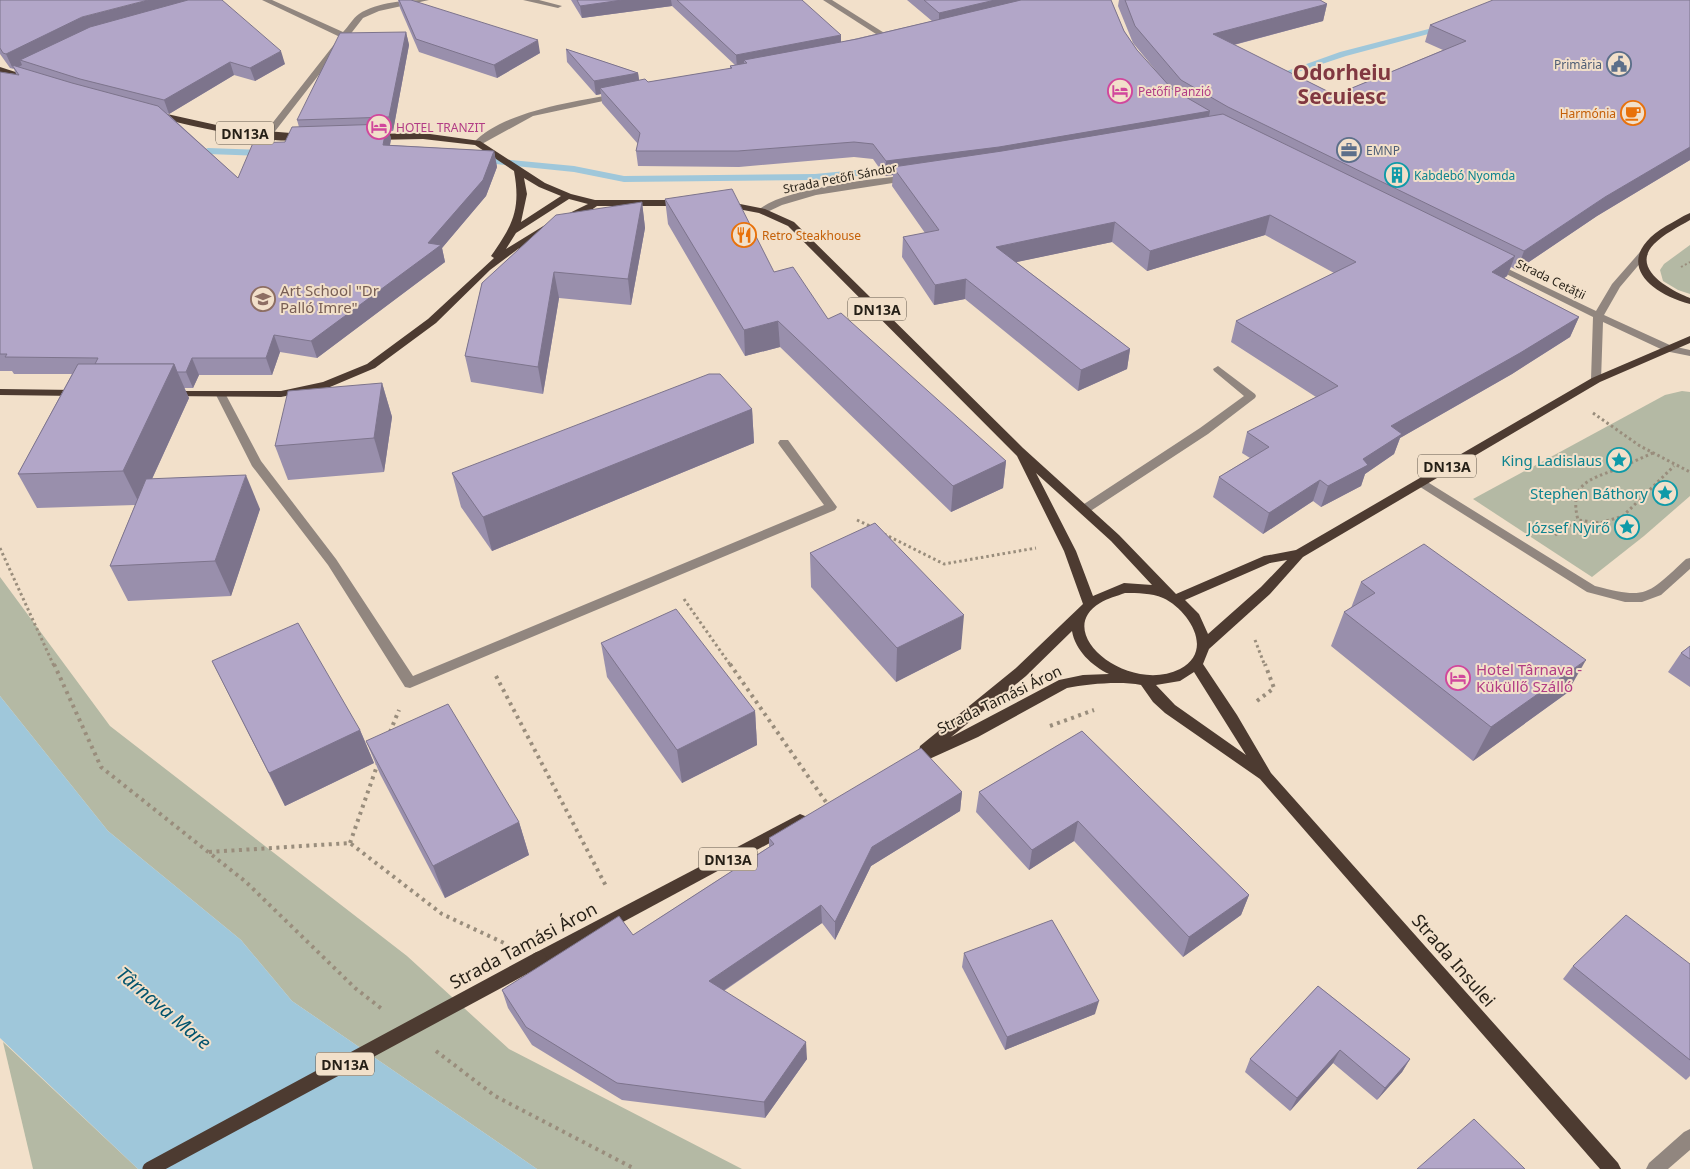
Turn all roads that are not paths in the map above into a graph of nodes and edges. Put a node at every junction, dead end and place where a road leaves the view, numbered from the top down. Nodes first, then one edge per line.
1 (266, 0) edge
2 (368, 0) edge
3 (425, 0) edge
4 (528, 0) edge
5 (554, 0) edge
6 (826, 0) edge
7 (360, 16) junction
8 (345, 36) junction
9 (902, 39) edge
10 (893, 41) junction
11 (884, 44) edge
12 (27, 66) edge
13 (0, 69) edge
14 (12, 74) junction
15 (40, 82) edge
16 (630, 93) edge
17 (153, 114) edge
18 (266, 137) junction
19 (314, 137) edge
20 (362, 137) edge
21 (477, 143) junction
22 (517, 170) junction
23 (922, 176) edge
24 (568, 196) junction
25 (595, 203) junction
26 (696, 203) edge
27 (715, 203) edge
28 (762, 211) junction
29 (1690, 216) edge
30 (513, 231) junction
31 (1643, 254) junction
32 (1484, 260) edge
33 (487, 268) junction
34 (1690, 301) edge
35 (1598, 316) junction
36 (1690, 339) edge
37 (1669, 349) junction
38 (1690, 353) edge
39 (1218, 369) dead end
40 (1596, 380) junction
41 (0, 392) edge
42 (86, 393) edge
43 (154, 394) edge
44 (221, 395) junction
45 (784, 443) dead end
46 (1018, 451) junction
47 (1421, 482) junction
48 (1085, 509) junction
49 (1299, 554) junction
50 (1690, 562) edge
51 (1172, 597) junction
52 (1088, 603) junction
53 (1078, 618) junction
54 (1204, 646) junction
55 (1196, 664) junction
56 (1129, 679) junction
57 (1146, 681) junction
58 (916, 758) junction
59 (898, 767) edge
60 (1266, 777) junction
61 (828, 805) edge
62 (1690, 1138) edge
63 (150, 1169) edge
64 (1612, 1169) edge
65 (1655, 1169) edge

1 - 8 street
2 - 7 street
3 - 7 street
4 - 5 street
6 - 10 street
7 - 8 street
8 - 18 street
9 - 10 street
10 - 11 street
12 - 14 street
13 - 14 main road
14 - 15 main road
16 - 21 street
17 - 18 main road, DN13A
18 - 19 main road, DN13A
20 - 21 main road
21 - 22 main road
22 - 24 main road
22 - 30 main road
23 - 28 street, Strada Petőfi Sándor
24 - 25 main road
24 - 30 main road
25 - 26 main road
25 - 33 main road
27 - 28 main road, DN13A
28 - 46 main road, DN13A
29 - 31 main road
30 - 33 main road
31 - 34 main road
31 - 35 street
32 - 35 street, Strada Cetății
33 - 44 main road
35 - 37 street, Strada Cetății
35 - 40 street, Strada Cetății
36 - 37 main road, DN13A
37 - 38 street, Strada Cetății
37 - 40 main road, DN13A
39 - 48 street
40 - 47 main road, DN13A
41 - 42 main road
43 - 44 main road
44 - 45 street
46 - 48 main road, DN13A
46 - 52 main road, DN13A
47 - 49 main road, DN13A
47 - 50 street
48 - 51 main road, DN13A
49 - 51 main road, DN13A
49 - 54 main road, DN13A
51 - 52 main road, DN13A
51 - 54 main road, DN13A
52 - 53 main road, DN13A
53 - 56 main road, DN13A
53 - 58 main road, Strada Tamási Áron / DN13A
54 - 55 main road, DN13A
55 - 57 main road, DN13A
55 - 60 main road, Strada Insulei
56 - 57 main road, DN13A
56 - 58 main road, Strada Tamási Áron / DN13A
57 - 60 main road, Strada Insulei
58 - 59 main road, Strada Tamási Áron / DN13A
60 - 64 main road, Strada Insulei
61 - 63 main road, Strada Tamási Áron / DN13A, bridge
62 - 65 street

